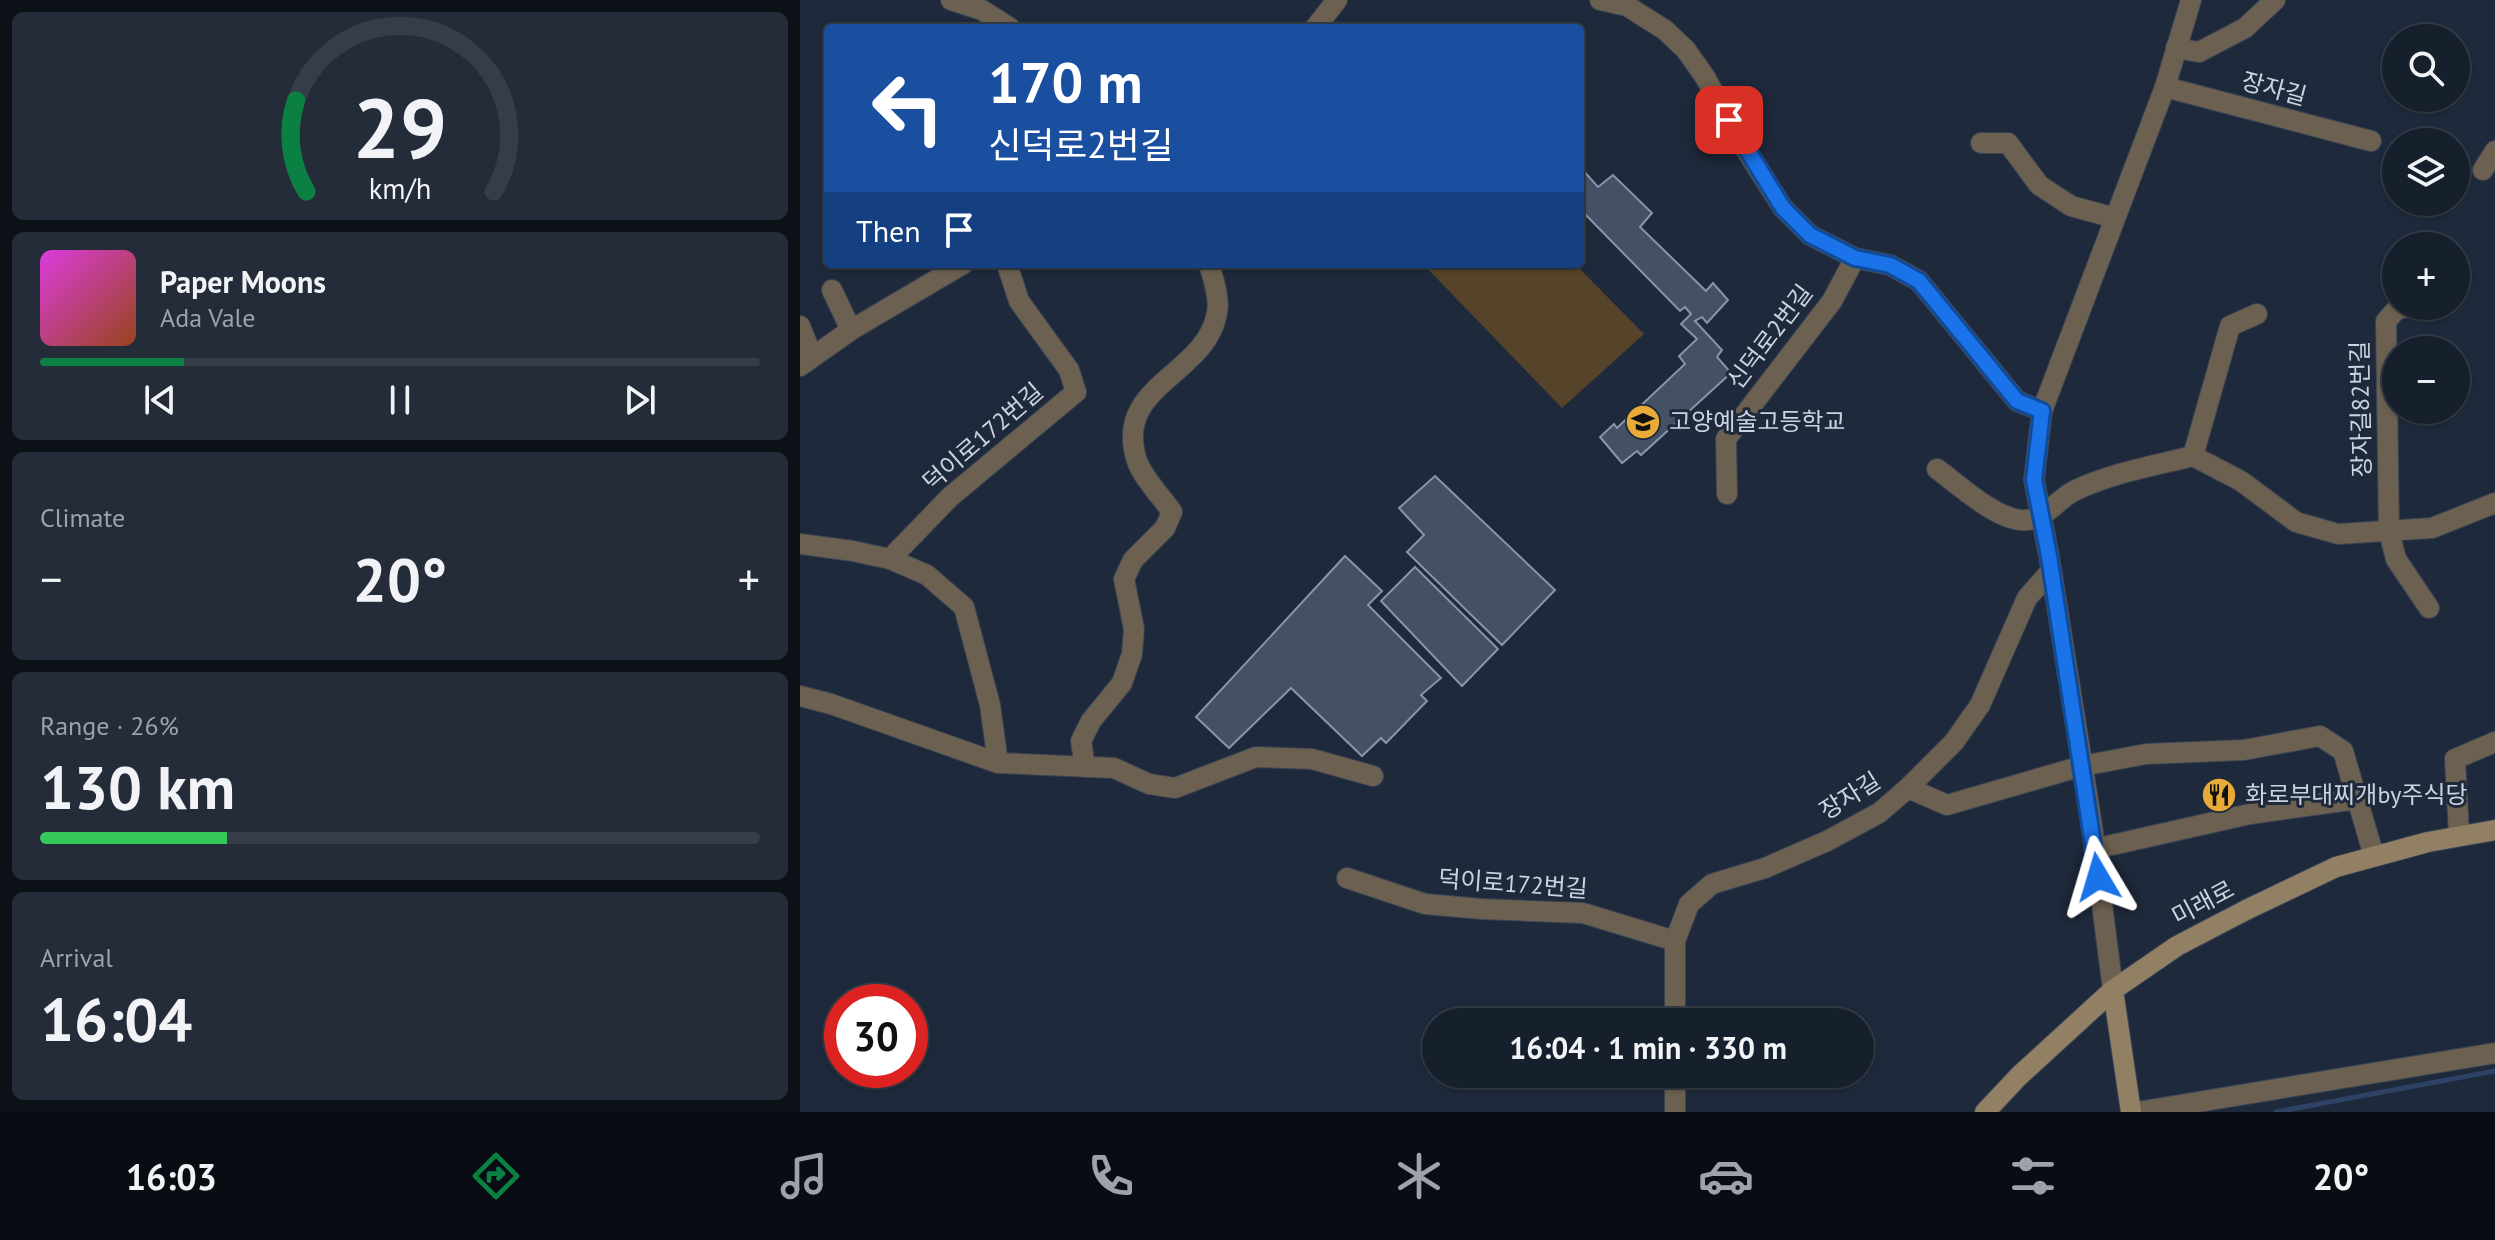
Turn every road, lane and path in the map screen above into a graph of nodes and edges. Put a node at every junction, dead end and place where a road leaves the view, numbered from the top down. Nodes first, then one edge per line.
1 (951, 0) edge
2 (1337, 0) edge
3 (1600, 0) edge
4 (2191, 0) edge
5 (2275, 0) edge
6 (1004, 24) edge
7 (1318, 24) edge
8 (2176, 48) junction
9 (2165, 87) junction
10 (2371, 141) dead end
11 (1981, 143) dead end
12 (2495, 151) edge
13 (2483, 170) dead end
14 (2115, 218) junction
15 (1855, 258) junction
16 (956, 268) edge
17 (1008, 268) edge
18 (1210, 268) edge
19 (832, 290) dead end
20 (2257, 314) dead end
21 (2387, 320) edge
22 (800, 326) edge
23 (851, 330) junction
24 (806, 361) edge
25 (2042, 411) junction
26 (2193, 456) junction
27 (1937, 469) dead end
28 (1727, 494) dead end
29 (2495, 503) edge
30 (2042, 516) junction
31 (2389, 532) junction
32 (800, 544) edge
33 (890, 559) junction
34 (2051, 571) junction
35 (2429, 608) dead end
36 (800, 696) edge
37 (2495, 742) edge
38 (998, 763) junction
39 (2082, 766) junction
40 (1085, 767) junction
41 (1373, 776) dead end
42 (1908, 788) junction
43 (2357, 799) junction
44 (2495, 830) edge
45 (2459, 835) junction
46 (2094, 849) junction
47 (2374, 856) junction
48 (1347, 878) dead end
49 (1675, 941) junction
50 (2113, 990) junction
51 (1675, 1008) edge
52 (2495, 1053) edge
53 (1675, 1088) edge
54 (1675, 1112) edge
55 (1985, 1112) edge
56 (2134, 1112) edge

1 - 6 street
2 - 7 street
3 - 15 street
4 - 8 street
5 - 8 street, 장자길
8 - 9 street
9 - 10 street, 장자길
9 - 14 street
11 - 14 street
12 - 13 street
14 - 25 street
15 - 25 street
15 - 28 street, 신덕로2번길
16 - 23 street
17 - 33 street, 덕이로172번길
18 - 40 street
19 - 23 street
20 - 26 street
21 - 31 street, 장자길82번길
22 - 24 street
23 - 24 street
25 - 30 street
26 - 30 street
26 - 31 street
27 - 30 street
29 - 31 street
30 - 34 street
31 - 35 street
32 - 33 street
33 - 38 street
34 - 39 street
34 - 42 street, 장자길
36 - 38 street
37 - 45 street
38 - 40 street
39 - 42 street
39 - 43 street
39 - 46 street
40 - 41 street
42 - 49 street, 장자길
43 - 46 street
43 - 47 street
44 - 45 street, 미래로
45 - 47 street, 미래로
46 - 50 street
47 - 50 street, 미래로
48 - 49 street, 덕이로172번길
49 - 51 street, 장자길
50 - 55 street, 미래로
50 - 56 street
52 - 56 street
53 - 54 street

